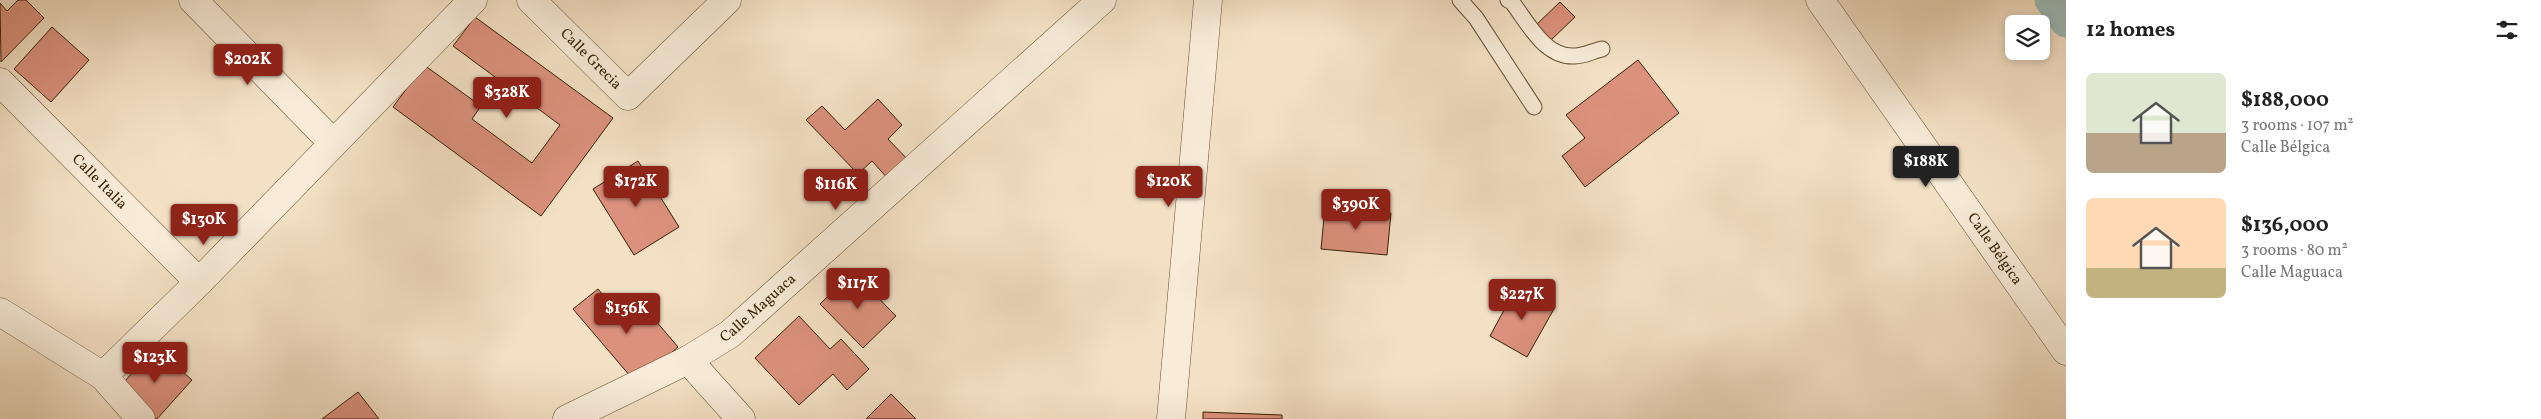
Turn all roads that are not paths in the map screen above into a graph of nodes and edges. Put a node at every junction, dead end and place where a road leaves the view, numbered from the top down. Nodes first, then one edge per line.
1 (193, 0) edge
2 (474, 0) edge
3 (531, 0) edge
4 (727, 0) edge
5 (1102, 0) edge
6 (1208, 0) edge
7 (1460, 0) edge
8 (1508, 0) edge
9 (1820, 0) edge
10 (1602, 49) dead end
11 (0, 82) edge
12 (1534, 107) dead end
13 (333, 143) junction
14 (199, 282) junction
15 (0, 312) edge
16 (2066, 351) edge
17 (688, 360) junction
18 (103, 376) junction
19 (141, 419) edge
20 (567, 419) edge
21 (741, 419) edge
22 (1171, 419) edge

1 - 13 street
2 - 13 street
3 - 4 street, Calle Grecia
5 - 17 street, Calle Maguaca
6 - 22 street
7 - 12 lane
8 - 10 lane
9 - 16 street, Calle Bélgica
11 - 14 street, Calle Italia
13 - 14 street
14 - 18 street
15 - 18 street
17 - 20 street, Calle Maguaca
17 - 21 street
18 - 19 street

